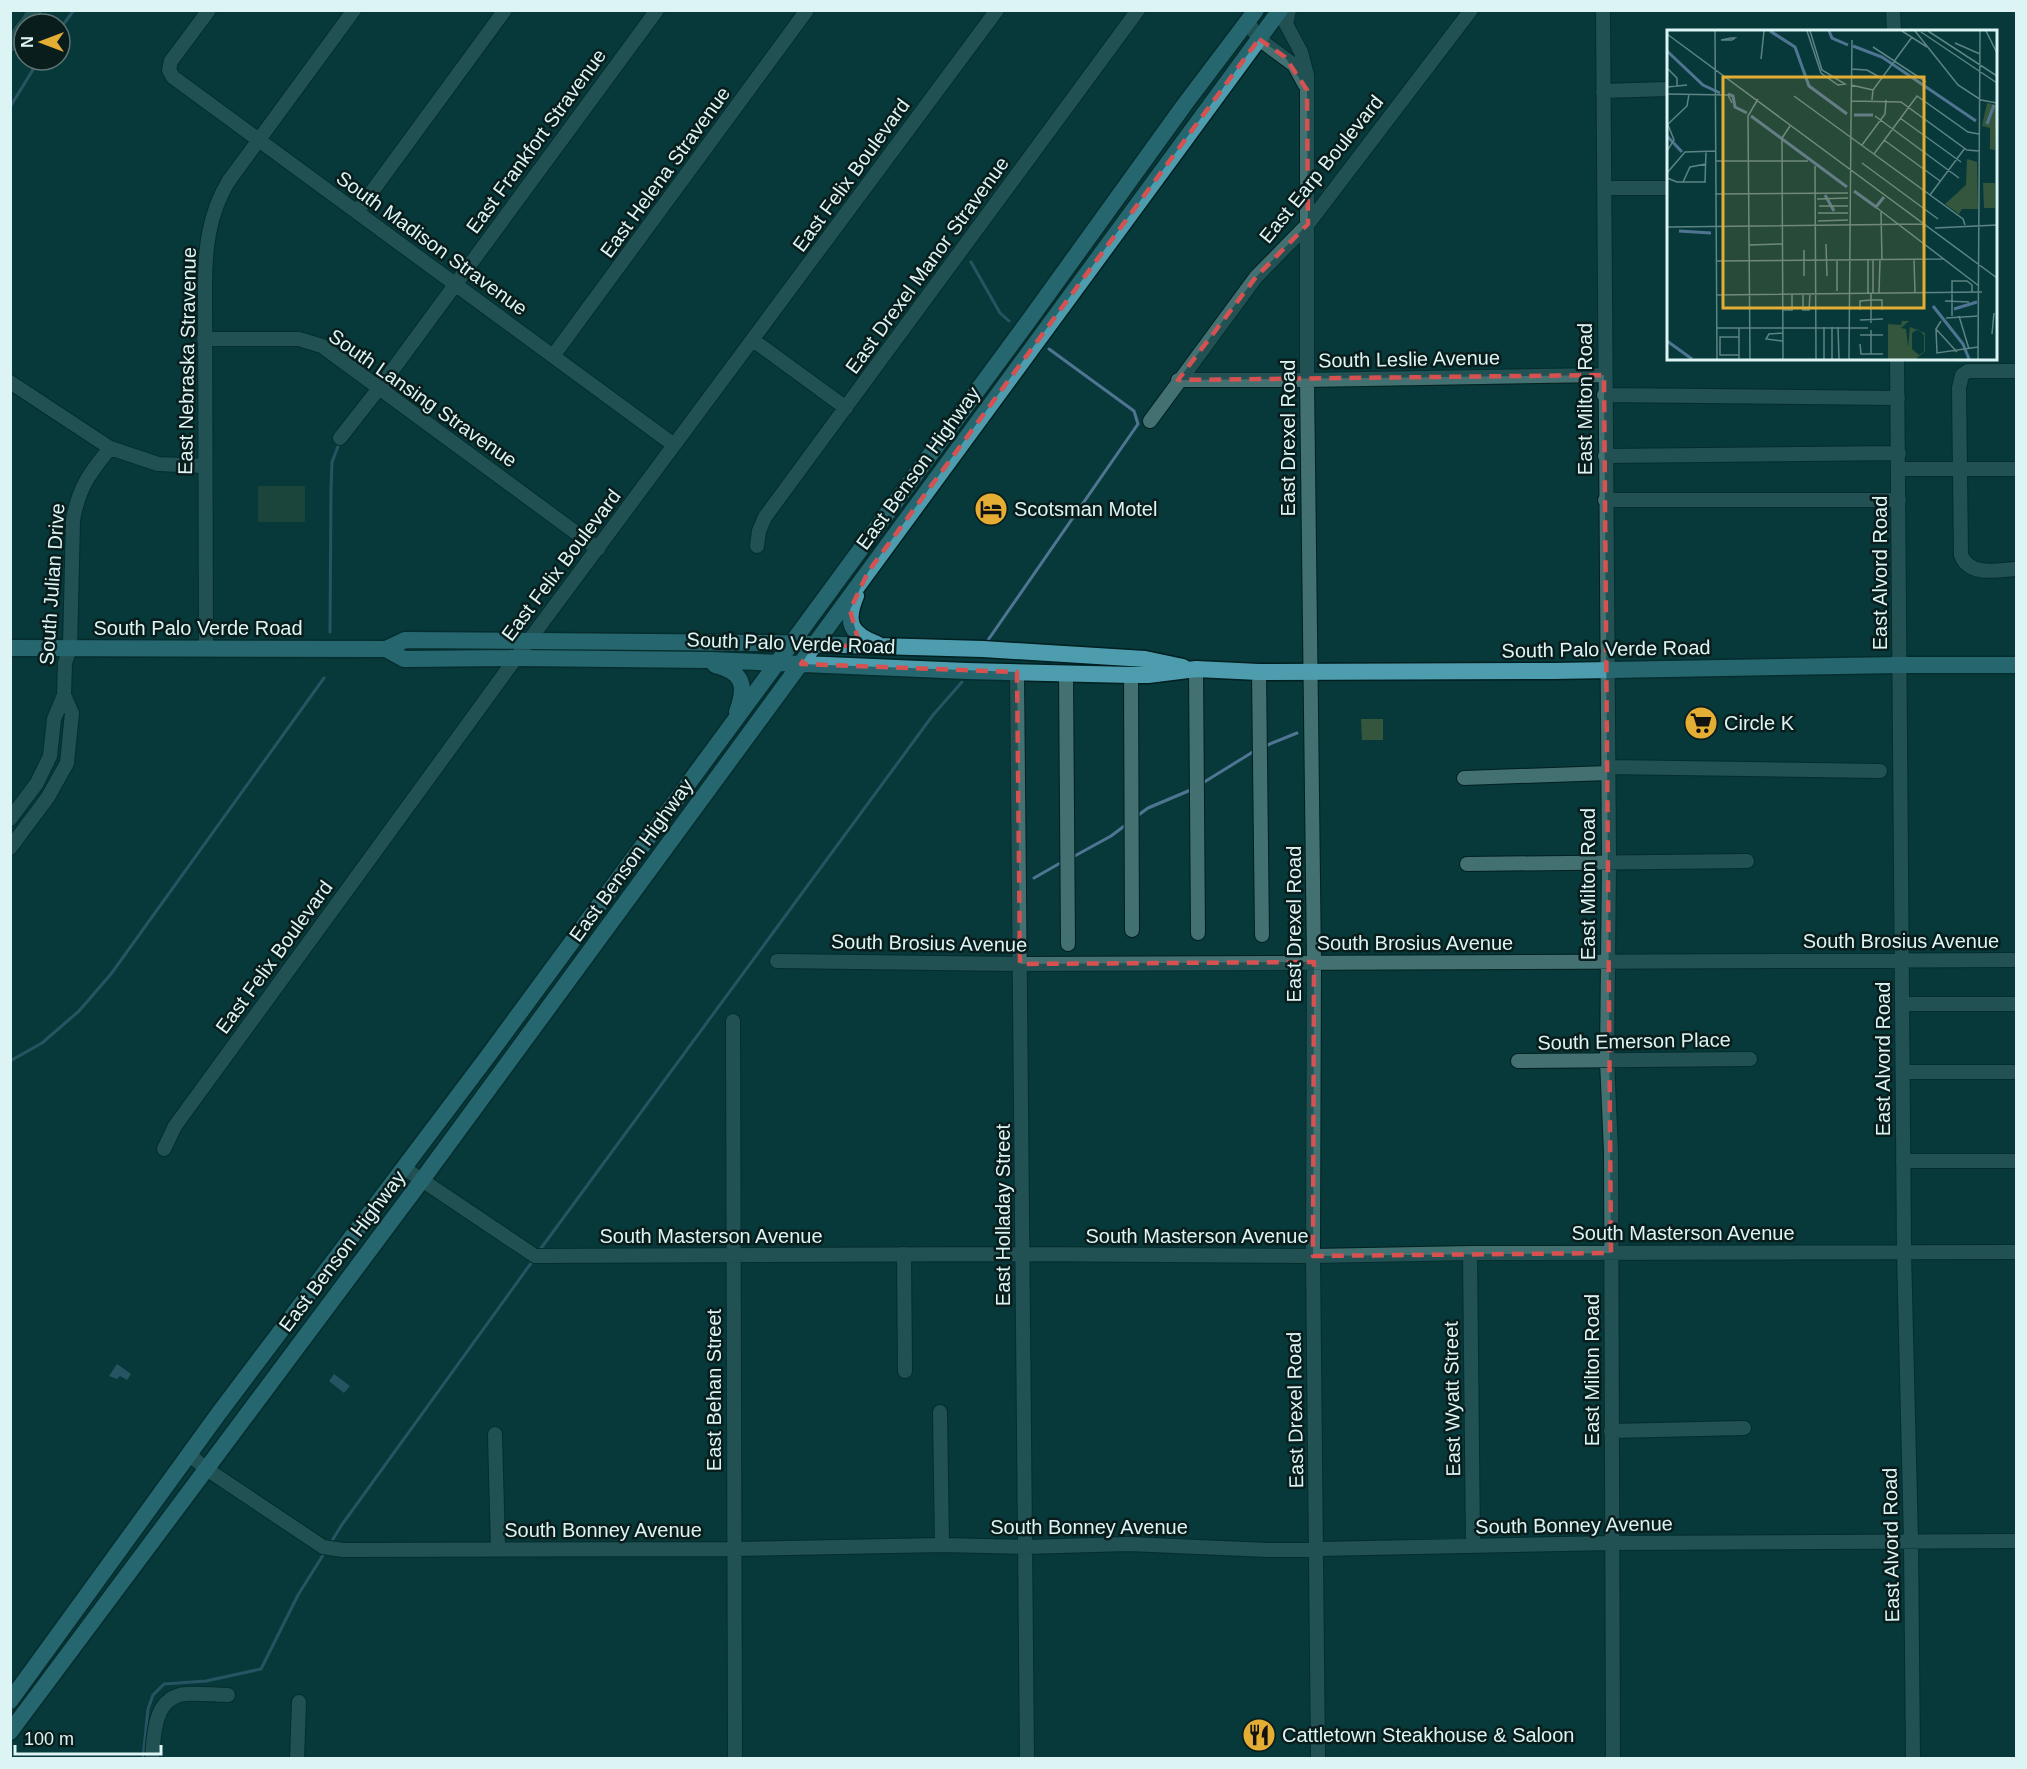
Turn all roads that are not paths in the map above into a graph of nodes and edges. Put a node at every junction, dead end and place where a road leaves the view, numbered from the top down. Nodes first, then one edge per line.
1 (209, 10) edge
2 (354, 10) edge
3 (505, 10) edge
4 (657, 10) edge
5 (807, 10) edge
6 (997, 10) edge
7 (1138, 10) edge
8 (1280, 10) edge
9 (1289, 10) edge
10 (1471, 10) edge
11 (1603, 10) edge
12 (1893, 10) edge
13 (1252, 16) edge
14 (1894, 30) edge
15 (1259, 39) junction
16 (1667, 89) edge
17 (1307, 90) junction
18 (1603, 91) junction
19 (259, 140) junction
20 (1604, 188) junction
21 (1667, 188) edge
22 (357, 212) junction
23 (1308, 224) junction
24 (455, 284) junction
25 (204, 339) junction
26 (753, 340) junction
27 (553, 356) junction
28 (1898, 360) edge
29 (2016, 371) edge
30 (1604, 375) junction
31 (1178, 380) junction
32 (1307, 380) junction
33 (11, 382) edge
34 (380, 387) junction
35 (1604, 395) junction
36 (1898, 398) junction
37 (846, 408) junction
38 (1149, 421) dead end
39 (340, 438) dead end
40 (674, 445) junction
41 (110, 448) junction
42 (1899, 453) junction
43 (1605, 456) junction
44 (205, 466) junction
45 (1899, 469) junction
46 (1959, 469) junction
47 (2016, 469) edge
48 (1605, 500) junction
49 (1899, 500) junction
50 (757, 546) dead end
51 (598, 549) junction
52 (2016, 569) edge
53 (868, 572) junction
54 (529, 640) junction
55 (790, 644) junction
56 (814, 645) junction
57 (884, 647) junction
58 (10, 648) edge
59 (70, 648) junction
60 (206, 649) junction
61 (386, 649) junction
62 (516, 658) junction
63 (697, 660) junction
64 (777, 662) junction
65 (801, 664) junction
66 (1900, 665) junction
67 (2016, 665) edge
68 (1196, 669) junction
69 (1607, 670) junction
70 (1310, 671) junction
71 (1017, 672) junction
72 (1258, 672) junction
73 (1066, 674) junction
74 (1131, 675) junction
75 (64, 695) junction
76 (732, 724) junction
77 (1608, 770) junction
78 (1880, 771) dead end
79 (1464, 778) dead end
80 (20, 806) junction
81 (38, 811) junction
82 (10, 819) edge
83 (10, 848) edge
84 (1747, 861) dead end
85 (1609, 862) junction
86 (1467, 864) dead end
87 (1132, 930) dead end
88 (1198, 933) dead end
89 (1262, 935) dead end
90 (1068, 944) dead end
91 (567, 948) junction
92 (585, 958) junction
93 (1903, 960) junction
94 (2016, 960) edge
95 (777, 961) dead end
96 (1314, 962) junction
97 (1607, 963) junction
98 (1020, 964) junction
99 (1903, 1004) junction
100 (2016, 1004) edge
101 (733, 1021) dead end
102 (1750, 1059) dead end
103 (1607, 1060) junction
104 (1518, 1061) dead end
105 (1903, 1072) junction
106 (2016, 1072) edge
107 (164, 1149) dead end
108 (1903, 1161) junction
109 (2016, 1161) edge
110 (404, 1168) junction
111 (422, 1180) junction
112 (1904, 1252) junction
113 (2016, 1252) edge
114 (1470, 1253) junction
115 (1611, 1253) junction
116 (904, 1254) junction
117 (1022, 1254) junction
118 (733, 1255) junction
119 (1313, 1256) junction
120 (904, 1371) dead end
121 (940, 1412) dead end
122 (1744, 1428) dead end
123 (1611, 1431) junction
124 (495, 1434) dead end
125 (190, 1455) junction
126 (205, 1468) junction
127 (2016, 1541) edge
128 (1911, 1542) junction
129 (1612, 1543) junction
130 (942, 1545) junction
131 (1473, 1545) junction
132 (1026, 1547) junction
133 (1316, 1548) junction
134 (498, 1549) junction
135 (734, 1549) junction
136 (228, 1695) dead end
137 (10, 1701) edge
138 (299, 1702) dead end
139 (10, 1732) edge
140 (152, 1758) edge
141 (297, 1758) edge
142 (735, 1758) edge
143 (1027, 1758) edge
144 (1318, 1758) edge
145 (1613, 1758) edge
146 (1913, 1758) edge

1 - 19 street, South Madison Stravenue
2 - 19 street, East Nebraska Stravenue
3 - 22 street
4 - 24 street, East Frankfort Stravenue
5 - 27 street, East Helena Stravenue
6 - 26 street, East Felix Boulevard
7 - 37 street, East Drexel Manor Stravenue
8 - 15 main road, East Benson Highway
9 - 17 street, East Drexel Road
10 - 23 street, East Earp Boulevard
11 - 18 street, East Milton Road
12 - 14 street
13 - 15 street
13 - 55 main road, East Benson Highway
15 - 17 street
15 - 53 main road, East Benson Highway
16 - 18 street
17 - 23 street, East Drexel Road
18 - 20 street, East Milton Road
19 - 22 street, South Madison Stravenue
19 - 25 street, East Nebraska Stravenue
20 - 21 street
20 - 30 street, East Milton Road
22 - 24 street, South Madison Stravenue
23 - 31 street, East Earp Boulevard
23 - 32 street, East Drexel Road
24 - 27 street, South Madison Stravenue
24 - 34 street, East Frankfort Stravenue
25 - 34 street, South Lansing Stravenue
25 - 44 street, East Nebraska Stravenue
26 - 37 street
26 - 40 street, East Felix Boulevard
27 - 40 street, South Madison Stravenue
28 - 36 street, East Alvord Road
29 - 46 street
30 - 32 street, South Leslie Avenue
30 - 35 street, East Milton Road
31 - 32 street, South Leslie Avenue
31 - 38 street, East Earp Boulevard
32 - 70 street, East Drexel Road
33 - 41 street
34 - 39 street, East Frankfort Stravenue
34 - 51 street, South Lansing Stravenue
35 - 36 street
35 - 43 street, East Milton Road
36 - 42 street, East Alvord Road
37 - 50 street, East Drexel Manor Stravenue
40 - 51 street, East Felix Boulevard
41 - 44 street
41 - 59 street, South Julian Drive
42 - 43 street
42 - 45 street, East Alvord Road
43 - 48 street, East Milton Road
44 - 60 street, East Nebraska Stravenue
45 - 46 street
45 - 49 street, East Alvord Road
46 - 47 street
46 - 52 street
48 - 49 street
48 - 69 street, East Milton Road
49 - 66 street, East Alvord Road
51 - 54 street, East Felix Boulevard
53 - 56 main road, East Benson Highway
53 - 57 main road
54 - 55 main road, South Palo Verde Road
54 - 61 main road, South Palo Verde Road
54 - 62 street, East Felix Boulevard
55 - 56 main road, South Palo Verde Road
55 - 64 main road, East Benson Highway
56 - 57 main road, South Palo Verde Road
56 - 65 main road, East Benson Highway
57 - 68 main road, South Palo Verde Road
58 - 59 main road, South Palo Verde Road
59 - 60 main road, South Palo Verde Road
59 - 75 street, South Julian Drive
60 - 61 main road, South Palo Verde Road
61 - 62 main road, South Palo Verde Road
62 - 63 main road, South Palo Verde Road
62 - 107 street, East Felix Boulevard
63 - 64 main road, South Palo Verde Road
63 - 76 main road
64 - 65 main road, South Palo Verde Road
64 - 76 main road, East Benson Highway
65 - 71 main road, South Palo Verde Road
65 - 92 main road, East Benson Highway
66 - 67 main road, South Palo Verde Road
66 - 69 main road, South Palo Verde Road
66 - 93 street, East Alvord Road
68 - 72 main road, South Palo Verde Road
68 - 74 main road, South Palo Verde Road
68 - 88 street
69 - 70 main road, South Palo Verde Road
69 - 77 street, East Milton Road
70 - 72 main road, South Palo Verde Road
70 - 96 street, East Drexel Road
71 - 73 main road, South Palo Verde Road
71 - 98 street, East Holladay Street
72 - 89 street
73 - 74 main road, South Palo Verde Road
73 - 90 street
74 - 87 street
75 - 80 street, South Julian Drive
75 - 81 street, South Julian Drive
76 - 91 main road, East Benson Highway
77 - 78 street
77 - 79 street
77 - 85 street, East Milton Road
80 - 81 street
80 - 82 street, South Julian Drive
81 - 83 street, South Julian Drive
84 - 85 street
85 - 86 street
85 - 97 street, East Milton Road
91 - 92 main road
91 - 110 main road, East Benson Highway
92 - 111 main road, East Benson Highway
93 - 94 street, South Brosius Avenue
93 - 97 street, South Brosius Avenue
93 - 99 street, East Alvord Road
95 - 98 street, South Brosius Avenue
96 - 97 street, South Brosius Avenue
96 - 98 street, South Brosius Avenue
96 - 119 street, East Drexel Road
97 - 103 street, East Milton Road
98 - 117 street, East Holladay Street
99 - 100 street
99 - 105 street, East Alvord Road
101 - 118 street, East Behan Street
102 - 103 street, South Emerson Place
103 - 104 street, South Emerson Place
103 - 115 street, East Milton Road
105 - 106 street
105 - 108 street, East Alvord Road
108 - 109 street
108 - 112 street, East Alvord Road
110 - 111 street, South Masterson Avenue
110 - 125 main road, East Benson Highway
111 - 118 street, South Masterson Avenue
111 - 126 main road, East Benson Highway
112 - 113 street, South Masterson Avenue
112 - 115 street, South Masterson Avenue
112 - 128 street, East Alvord Road
114 - 115 street, South Masterson Avenue
114 - 119 street, South Masterson Avenue
114 - 131 street, East Wyatt Street
115 - 123 street, East Milton Road
116 - 117 street, South Masterson Avenue
116 - 118 street, South Masterson Avenue
116 - 120 street
117 - 119 street, South Masterson Avenue
117 - 132 street, East Holladay Street
118 - 135 street, East Behan Street
119 - 133 street, East Drexel Road
121 - 130 street
122 - 123 street
123 - 129 street, East Milton Road
124 - 134 street
125 - 126 street, South Bonney Avenue
125 - 137 main road, East Benson Highway
126 - 134 street, South Bonney Avenue
126 - 139 main road, East Benson Highway
127 - 128 street, South Bonney Avenue
128 - 129 street, South Bonney Avenue
128 - 146 street, East Alvord Road
129 - 131 street, South Bonney Avenue
129 - 145 street, East Milton Road
130 - 132 street, South Bonney Avenue
130 - 135 street, South Bonney Avenue
131 - 133 street, South Bonney Avenue
132 - 133 street, South Bonney Avenue
132 - 143 street, East Holladay Street
133 - 144 street, East Drexel Road
134 - 135 street, South Bonney Avenue
135 - 142 street, East Behan Street
136 - 140 street
138 - 141 street

